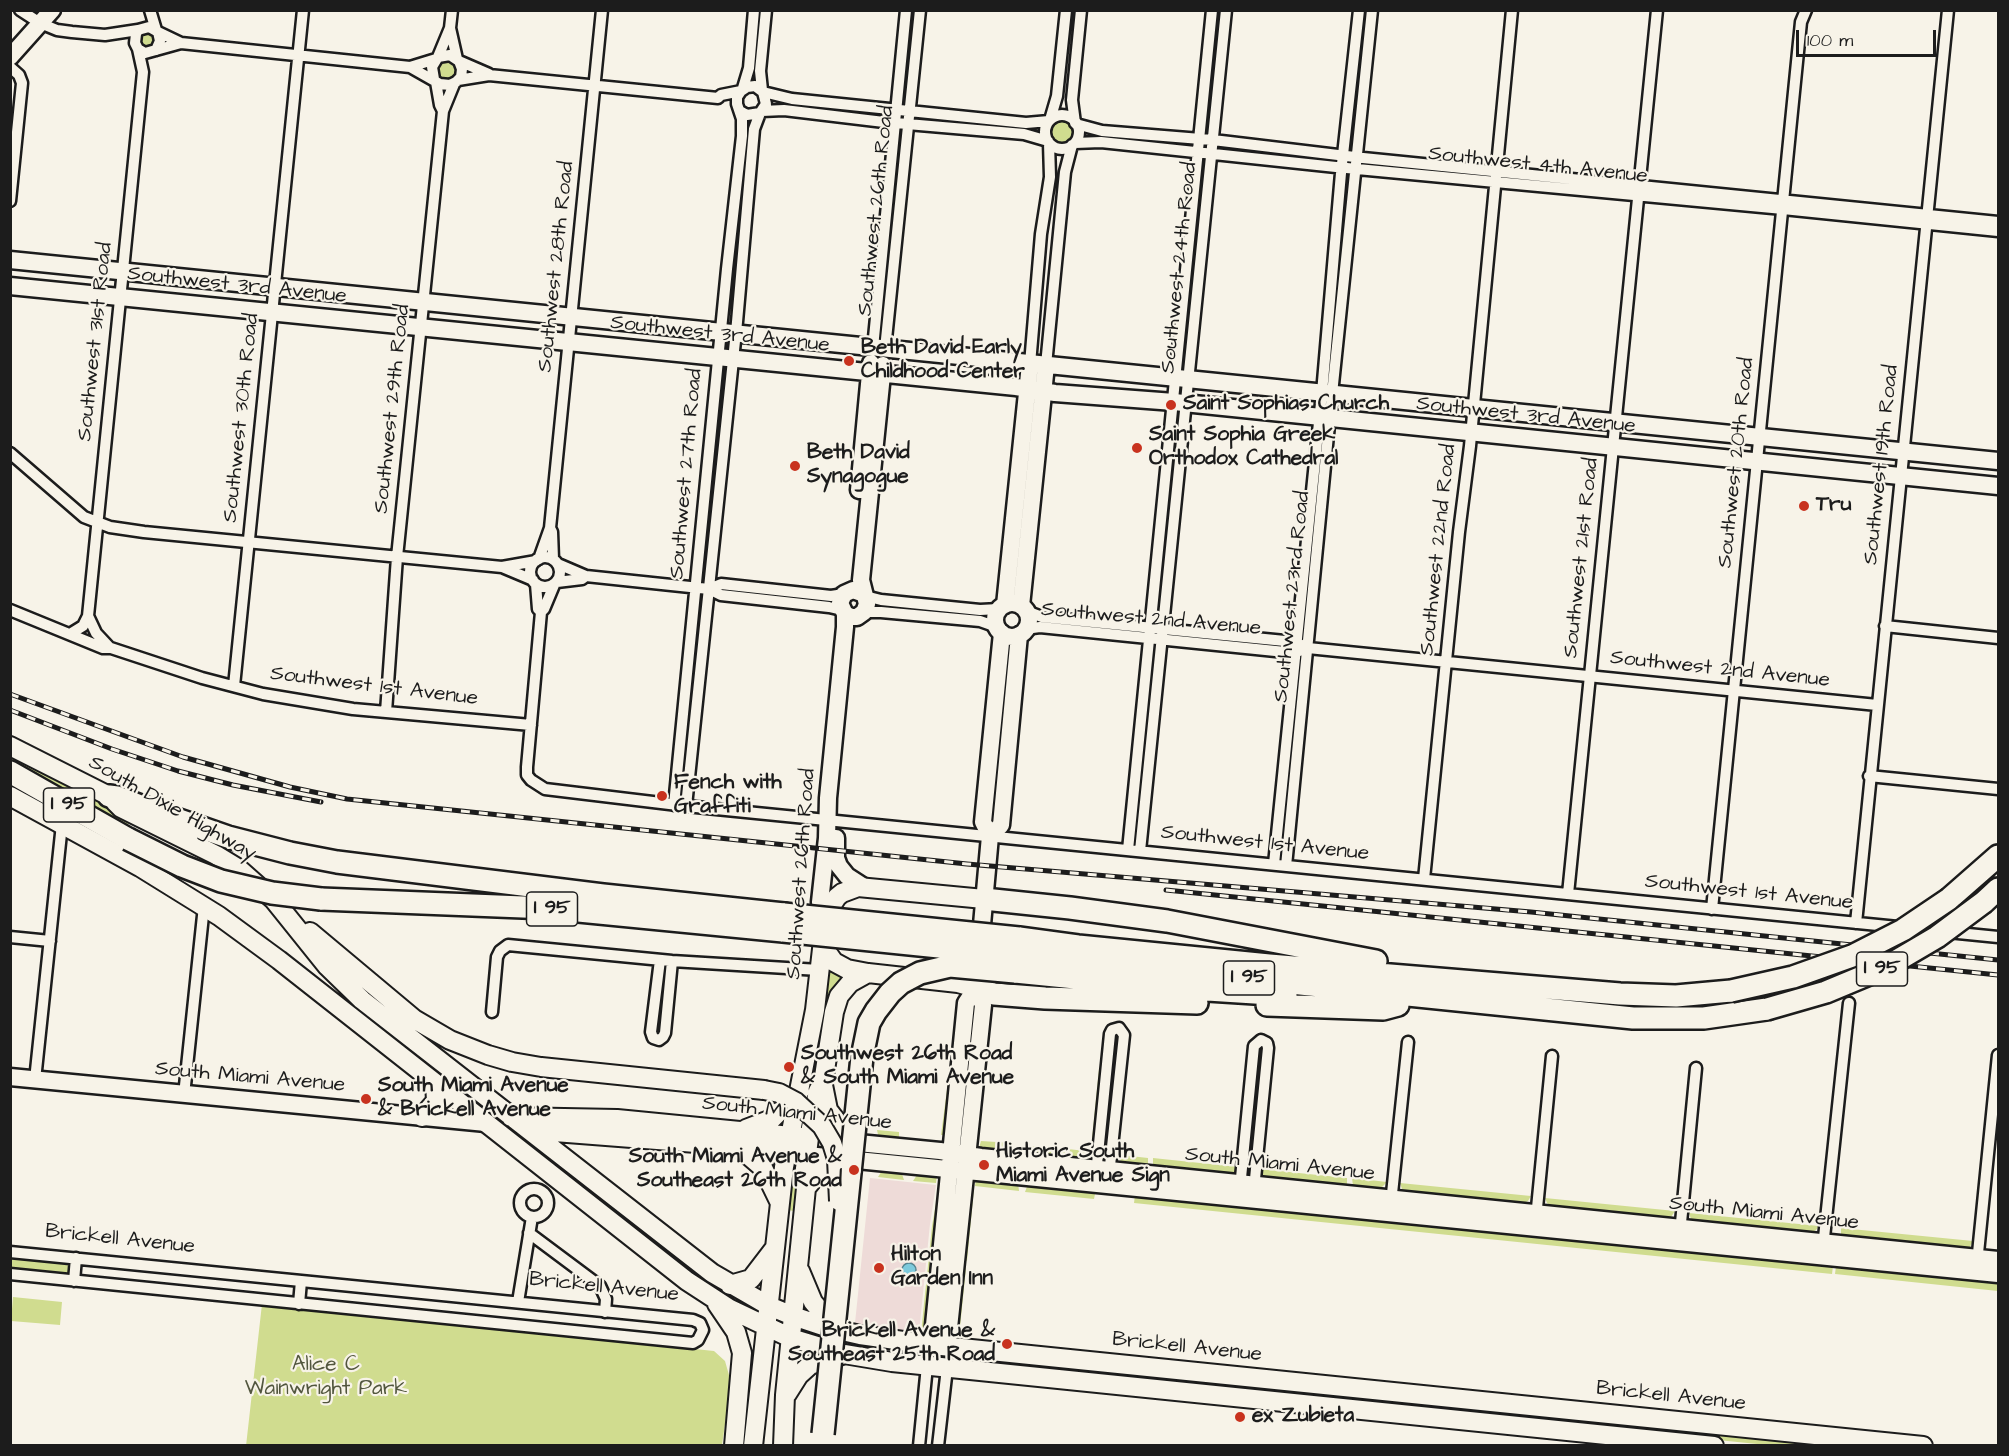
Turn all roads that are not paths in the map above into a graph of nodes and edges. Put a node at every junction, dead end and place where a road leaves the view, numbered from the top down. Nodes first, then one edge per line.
1 (20, 10) edge
2 (149, 10) edge
3 (303, 10) edge
4 (452, 10) edge
5 (602, 10) edge
6 (754, 10) edge
7 (766, 10) edge
8 (906, 10) edge
9 (920, 10) edge
10 (1066, 10) edge
11 (1082, 10) edge
12 (1212, 10) edge
13 (1226, 10) edge
14 (1359, 10) edge
15 (1372, 10) edge
16 (1512, 10) edge
17 (1657, 10) edge
18 (1806, 10) edge
19 (1948, 10) edge
20 (1800, 16) edge
21 (46, 17) edge
22 (450, 28) junction
23 (140, 30) junction
24 (157, 31) junction
25 (105, 35) junction
26 (181, 43) junction
27 (137, 48) junction
28 (154, 51) junction
29 (298, 55) junction
30 (10, 57) edge
31 (437, 58) junction
32 (458, 60) junction
33 (10, 67) edge
34 (410, 67) junction
35 (143, 72) junction
36 (489, 75) junction
37 (435, 81) junction
38 (456, 82) junction
39 (595, 84) junction
40 (742, 89) junction
41 (763, 91) junction
42 (718, 98) junction
43 (739, 109) junction
44 (896, 109) junction
45 (909, 110) junction
46 (442, 111) junction
47 (761, 112) junction
48 (1050, 121) junction
49 (895, 122) junction
50 (1076, 123) junction
51 (908, 124) junction
52 (1199, 139) junction
53 (1213, 140) junction
54 (1048, 142) junction
55 (1073, 144) junction
56 (1198, 153) junction
57 (1212, 154) junction
58 (1343, 155) junction
59 (1357, 163) junction
60 (1342, 167) junction
61 (1495, 176) junction
62 (1639, 190) junction
63 (10, 201) edge
64 (1783, 205) junction
65 (1926, 219) junction
66 (1998, 222) edge
67 (1998, 231) edge
68 (10, 260) edge
69 (123, 272) junction
70 (10, 286) edge
71 (275, 287) junction
72 (120, 297) junction
73 (424, 302) junction
74 (273, 312) junction
75 (571, 317) junction
76 (420, 327) junction
77 (728, 333) junction
78 (568, 342) junction
79 (879, 349) junction
80 (725, 358) junction
81 (1038, 365) junction
82 (876, 374) junction
83 (1183, 378) junction
84 (1035, 390) junction
85 (1327, 394) junction
86 (1180, 403) junction
87 (1473, 408) junction
88 (1325, 418) junction
89 (1616, 423) junction
90 (1472, 433) junction
91 (1760, 437) junction
92 (1613, 447) junction
93 (1904, 452) junction
94 (10, 453) edge
95 (1998, 461) edge
96 (1757, 462) junction
97 (1901, 476) junction
98 (1998, 486) edge
99 (98, 523) junction
100 (550, 528) junction
101 (249, 542) junction
102 (397, 557) junction
103 (537, 560) junction
104 (555, 562) junction
105 (502, 567) junction
106 (586, 576) junction
107 (534, 582) junction
108 (555, 584) junction
109 (696, 587) junction
110 (709, 589) junction
111 (854, 603) junction
112 (1013, 608) junction
113 (10, 610) edge
114 (541, 612) junction
115 (88, 616) junction
116 (1885, 626) junction
117 (999, 630) junction
118 (1022, 632) junction
119 (1151, 633) junction
120 (70, 634) junction
121 (1163, 634) junction
122 (1998, 638) edge
123 (111, 648) junction
124 (1295, 648) junction
125 (1308, 648) junction
126 (1447, 662) junction
127 (1590, 676) junction
128 (234, 686) junction
129 (1734, 691) junction
130 (1877, 705) junction
131 (386, 712) junction
132 (531, 725) junction
133 (10, 746) edge
134 (10, 772) edge
135 (1869, 776) junction
136 (1998, 789) edge
137 (10, 796) edge
138 (109, 796) junction
139 (674, 805) junction
140 (686, 806) junction
141 (832, 821) junction
142 (62, 824) junction
143 (990, 836) junction
144 (1128, 850) junction
145 (1140, 851) junction
146 (1998, 856) edge
147 (1274, 864) junction
148 (1286, 866) junction
149 (1424, 879) junction
150 (864, 886) junction
151 (1568, 894) junction
152 (1991, 896) edge
153 (984, 899) junction
154 (204, 906) junction
155 (279, 906) junction
156 (1712, 909) junction
157 (783, 922) junction
158 (824, 923) junction
159 (1856, 923) junction
160 (10, 937) edge
161 (1998, 937) edge
162 (50, 941) junction
163 (822, 945) junction
164 (1017, 955) junction
165 (660, 960) junction
166 (672, 961) junction
167 (819, 970) junction
168 (867, 973) junction
169 (1405, 977) junction
170 (976, 988) junction
171 (1480, 1001) junction
172 (1850, 1003) dead end
173 (1398, 1005) junction
174 (492, 1012) dead end
175 (1408, 1042) dead end
176 (1998, 1055) edge
177 (1552, 1056) dead end
178 (1696, 1068) dead end
179 (10, 1077) edge
180 (35, 1080) junction
181 (435, 1083) junction
182 (823, 1083) junction
183 (801, 1091) junction
184 (184, 1095) junction
185 (422, 1117) junction
186 (513, 1117) junction
187 (486, 1123) junction
188 (530, 1130) junction
189 (576, 1134) junction
190 (740, 1139) junction
191 (860, 1143) junction
192 (789, 1144) junction
193 (808, 1147) junction
194 (949, 1152) junction
195 (561, 1155) junction
196 (838, 1159) junction
197 (966, 1163) junction
198 (948, 1170) junction
199 (1102, 1177) junction
200 (806, 1188) junction
201 (1247, 1191) junction
202 (780, 1203) junction
203 (1391, 1206) junction
204 (532, 1217) dead end
205 (1536, 1220) junction
206 (529, 1233) junction
207 (1680, 1235) junction
208 (841, 1242) junction
209 (775, 1248) junction
210 (1823, 1249) junction
211 (10, 1252) edge
212 (76, 1258) junction
213 (948, 1260) junction
214 (1998, 1260) edge
215 (1977, 1265) junction
216 (798, 1266) junction
217 (10, 1274) edge
218 (1998, 1274) edge
219 (74, 1281) junction
220 (301, 1281) junction
221 (730, 1285) junction
222 (400, 1292) junction
223 (713, 1298) junction
224 (518, 1302) junction
225 (299, 1304) junction
226 (769, 1306) junction
227 (605, 1312) junction
228 (399, 1313) junction
229 (793, 1316) junction
230 (765, 1327) junction
231 (851, 1333) junction
232 (791, 1338) junction
233 (948, 1347) junction
234 (844, 1354) junction
235 (927, 1366) junction
236 (947, 1368) junction
237 (1193, 1371) junction
238 (1191, 1392) junction
239 (786, 1395) junction
240 (921, 1429) junction
241 (940, 1431) junction
242 (822, 1440) edge
243 (1817, 1440) edge
244 (1645, 1442) edge
245 (1869, 1443) edge
246 (734, 1446) edge
247 (753, 1446) edge
248 (783, 1446) edge
249 (919, 1446) edge
250 (938, 1446) edge
251 (1714, 1446) edge
252 (1923, 1446) edge

1 - 21 street
2 - 23 street
2 - 24 street
3 - 29 street, Southwest 30th Road
4 - 22 street
5 - 39 street, Southwest 28th Road
6 - 40 street
7 - 41 street
8 - 44 street, Southwest 26th Road
9 - 45 street, Southwest 26th Road
10 - 48 street
11 - 50 street
12 - 52 street, Southwest 24th Road
13 - 53 street, Southwest 24th Road
14 - 58 street, Southwest 23rd Road
15 - 59 street, Southwest 23rd Road
16 - 61 street, Southwest 22nd Road
17 - 62 street, Southwest 21st Road
18 - 20 street, Southwest 20th Road
19 - 65 street, Southwest 19th Road
20 - 64 street, Southwest 20th Road
21 - 25 street
21 - 30 main road
22 - 31 street
22 - 32 street
23 - 24 street
23 - 25 street
23 - 27 street
24 - 26 street
24 - 28 street
25 - 27 street
26 - 28 street
26 - 29 street
27 - 28 street
27 - 35 street, Southwest 31st Road
28 - 35 street, Southwest 31st Road
29 - 34 street
29 - 71 street, Southwest 30th Road
31 - 32 street
31 - 34 street
31 - 37 street
32 - 36 street
32 - 38 street
33 - 63 street
34 - 37 street
35 - 69 street, Southwest 31st Road
36 - 38 street
36 - 39 street
37 - 38 street
37 - 46 street, Southwest 29th Road
38 - 46 street, Southwest 29th Road
39 - 42 street
39 - 75 street, Southwest 28th Road
40 - 41 street
40 - 42 street
40 - 43 street
41 - 44 street
41 - 47 street
42 - 43 street
43 - 47 street
43 - 77 street, Southwest 27th Road
44 - 45 street
44 - 49 street, Southwest 26th Road
45 - 48 street
45 - 51 street, Southwest 26th Road
46 - 73 street, Southwest 29th Road
47 - 49 street
47 - 77 street, Southwest 27th Road
48 - 50 street
48 - 54 street
49 - 51 street
49 - 79 street, Southwest 26th Road
50 - 52 street, Southwest 4th Avenue
50 - 55 street
51 - 54 street
51 - 79 street, Southwest 26th Road
52 - 53 street, Southwest 4th Avenue
52 - 56 street, Southwest 24th Road
53 - 57 street, Southwest 24th Road
53 - 58 street, Southwest 4th Avenue
54 - 55 street
54 - 81 street
55 - 56 street, Southwest 4th Avenue
55 - 81 street
56 - 57 street, Southwest 4th Avenue
56 - 83 street, Southwest 24th Road
57 - 60 street, Southwest 4th Avenue
57 - 83 street, Southwest 24th Road
58 - 59 street, Southwest 4th Avenue
58 - 60 street, Southwest 23rd Road
59 - 60 street, Southwest 4th Avenue
59 - 61 street, Southwest 4th Avenue
59 - 85 street, Southwest 23rd Road
60 - 85 street, Southwest 23rd Road
61 - 62 street, Southwest 4th Avenue
61 - 87 street, Southwest 22nd Road
62 - 64 street, Southwest 4th Avenue
62 - 89 street, Southwest 21st Road
64 - 65 street, Southwest 4th Avenue
64 - 91 street, Southwest 20th Road
65 - 66 street, Southwest 4th Avenue
65 - 67 street, Southwest 4th Avenue
65 - 93 street, Southwest 19th Road
68 - 69 main road, Southwest 3rd Avenue
69 - 71 main road, Southwest 3rd Avenue
69 - 72 street, Southwest 31st Road
70 - 72 main road, Southwest 3rd Avenue
71 - 73 main road, Southwest 3rd Avenue
71 - 74 street, Southwest 30th Road
72 - 74 main road, Southwest 3rd Avenue
72 - 99 street, Southwest 31st Road
73 - 75 main road, Southwest 3rd Avenue
73 - 76 street, Southwest 29th Road
74 - 76 main road, Southwest 3rd Avenue
74 - 101 street, Southwest 30th Road
75 - 77 main road, Southwest 3rd Avenue
75 - 78 street, Southwest 28th Road
76 - 78 main road, Southwest 3rd Avenue
76 - 102 street, Southwest 29th Road
77 - 79 main road, Southwest 3rd Avenue
77 - 80 street, Southwest 27th Road
78 - 80 main road, Southwest 3rd Avenue
78 - 100 street, Southwest 28th Road
79 - 81 main road, Southwest 3rd Avenue
79 - 82 main road, Southwest 26th Road
80 - 82 main road, Southwest 3rd Avenue
80 - 109 street, Southwest 27th Road
80 - 110 street, Southwest 27th Road
81 - 83 main road, Southwest 3rd Avenue
81 - 84 main road
82 - 84 main road, Southwest 3rd Avenue
82 - 111 main road, Southwest 26th Road
83 - 85 main road, Southwest 3rd Avenue
83 - 86 street, Southwest 24th Road
84 - 86 main road, Southwest 3rd Avenue
84 - 112 main road
85 - 87 main road, Southwest 3rd Avenue
85 - 88 street, Southwest 23rd Road
86 - 88 main road, Southwest 3rd Avenue
86 - 119 street, Southwest 24th Road
86 - 121 street, Southwest 24th Road
87 - 89 main road, Southwest 3rd Avenue
87 - 90 street, Southwest 22nd Road
88 - 90 main road, Southwest 3rd Avenue
88 - 124 street, Southwest 23rd Road
88 - 125 street, Southwest 23rd Road
89 - 91 main road, Southwest 3rd Avenue
89 - 92 street, Southwest 21st Road
90 - 92 main road, Southwest 3rd Avenue
90 - 126 street, Southwest 22nd Road
91 - 93 main road, Southwest 3rd Avenue
91 - 96 street, Southwest 20th Road
92 - 96 main road, Southwest 3rd Avenue
92 - 127 street, Southwest 21st Road
93 - 95 main road, Southwest 3rd Avenue
93 - 97 street, Southwest 19th Road
94 - 99 street
96 - 97 main road, Southwest 3rd Avenue
96 - 129 street, Southwest 20th Road
97 - 98 main road, Southwest 3rd Avenue
97 - 116 street, Southwest 19th Road
99 - 101 street
99 - 115 street, Southwest 31st Road
100 - 103 street, Southwest 28th Road
100 - 104 street, Southwest 28th Road
101 - 102 street
101 - 128 street, Southwest 30th Road
102 - 105 street
102 - 131 street, Southwest 29th Road
103 - 104 street
103 - 105 street
103 - 107 street
104 - 106 street, Southwest 2nd Avenue
104 - 108 street
105 - 107 street
106 - 108 street, Southwest 2nd Avenue
106 - 109 street, Southwest 2nd Avenue
107 - 108 street
107 - 114 street
108 - 114 street
109 - 110 street, Southwest 2nd Avenue
109 - 139 street, Southwest 27th Road
110 - 111 street, Southwest 2nd Avenue
110 - 111 street, Southwest 2nd Avenue
110 - 140 street, Southwest 27th Road
111 - 112 street, Southwest 2nd Avenue
111 - 117 street, Southwest 2nd Avenue
111 - 141 main road, Southwest 26th Road
112 - 117 main road
112 - 118 main road
112 - 119 street, Southwest 2nd Avenue
113 - 120 street, Southwest 1st Avenue
114 - 132 street
115 - 120 street
115 - 123 street
116 - 122 street
116 - 130 street, Southwest 19th Road
117 - 118 main road
117 - 143 main road
118 - 119 street, Southwest 2nd Avenue
118 - 143 main road
119 - 121 street, Southwest 2nd Avenue
119 - 144 street, Southwest 24th Road
120 - 123 street, Southwest 1st Avenue
121 - 124 street, Southwest 2nd Avenue
121 - 145 street, Southwest 24th Road
123 - 128 street, Southwest 1st Avenue
124 - 125 street, Southwest 2nd Avenue
124 - 147 street, Southwest 23rd Road
125 - 126 street, Southwest 2nd Avenue
125 - 148 street, Southwest 23rd Road
126 - 127 street, Southwest 2nd Avenue
126 - 149 street, Southwest 22nd Road
127 - 129 street, Southwest 2nd Avenue
127 - 151 street, Southwest 21st Road
128 - 131 street, Southwest 1st Avenue
129 - 130 street, Southwest 2nd Avenue
129 - 156 street, Southwest 20th Road
130 - 135 street, Southwest 19th Road
131 - 132 street, Southwest 1st Avenue
132 - 139 street, Southwest 1st Avenue
133 - 138 main road, South Dixie Highway
134 - 157 highway, I 95, bridge
135 - 136 street
135 - 159 street, Southwest 19th Road
137 - 142 main road
138 - 155 main road, South Dixie Highway
138 - 157 highway, I 95
139 - 140 street, Southwest 1st Avenue
140 - 141 street, Southwest 1st Avenue
141 - 143 street, Southwest 1st Avenue
141 - 150 main road, Southwest 26th Road
141 - 158 main road, Southwest 26th Road
142 - 154 main road
142 - 162 street
143 - 144 street, Southwest 1st Avenue
143 - 153 main road
144 - 145 street, Southwest 1st Avenue
145 - 147 street, Southwest 1st Avenue
146 - 169 highway, I 95, bridge
147 - 148 street, Southwest 1st Avenue
148 - 149 street, Southwest 1st Avenue
149 - 151 street, Southwest 1st Avenue
150 - 153 main road
150 - 158 main road
151 - 156 street, Southwest 1st Avenue
152 - 171 highway, I 95, bridge
153 - 169 highway
153 - 170 main road
154 - 181 main road
154 - 184 street
155 - 186 main road, South Dixie Highway
155 - 208 main road, bridge
156 - 159 street, Southwest 1st Avenue
157 - 164 highway, I 95, bridge
158 - 163 main road, Southwest 26th Road
159 - 161 street, Southwest 1st Avenue
160 - 162 street
162 - 180 street
163 - 167 main road, Southwest 26th Road
163 - 168 main road
164 - 169 highway, I 95
164 - 171 highway, I 95
164 - 173 highway
164 - 208 highway, bridge
165 - 166 street
165 - 166 street
165 - 174 street
166 - 167 street
167 - 183 main road, Southwest 26th Road
168 - 170 main road
168 - 182 main road
170 - 173 highway
170 - 194 main road
170 - 197 main road
171 - 173 highway
172 - 210 street
175 - 203 street
176 - 215 street
177 - 205 street
178 - 207 street
179 - 180 main road, South Miami Avenue
180 - 184 main road, South Miami Avenue
181 - 185 main road
181 - 187 main road
182 - 191 main road
182 - 193 main road
183 - 190 main road
183 - 192 main road, Southwest 26th Road
184 - 185 main road, South Miami Avenue
185 - 187 main road, South Miami Avenue
186 - 187 main road, South Miami Avenue
186 - 188 main road, Brickell Avenue
186 - 190 main road, South Miami Avenue
187 - 188 main road, South Miami Avenue
187 - 223 main road, Brickell Avenue
188 - 189 main road, South Miami Avenue
188 - 195 main road, Brickell Avenue
189 - 190 main road, South Miami Avenue
189 - 195 main road
190 - 192 main road, South Miami Avenue
190 - 202 main road
191 - 193 main road, South Miami Avenue
191 - 194 main road, South Miami Avenue
192 - 193 main road, South Miami Avenue
192 - 202 main road, Southwest 26th Road
193 - 196 main road, South Miami Avenue
193 - 200 main road
194 - 197 main road, South Miami Avenue
194 - 198 main road
195 - 221 main road, Brickell Avenue
196 - 198 main road, South Miami Avenue
196 - 200 main road
197 - 198 main road, South Miami Avenue
197 - 199 main road, South Miami Avenue
197 - 213 main road
198 - 213 main road
199 - 199 street
199 - 201 main road, South Miami Avenue
200 - 216 main road
201 - 201 street
201 - 203 main road, South Miami Avenue
202 - 209 main road, Southwest 26th Road
203 - 205 main road, South Miami Avenue
204 - 206 street
205 - 207 main road, South Miami Avenue
206 - 224 street
206 - 227 street
207 - 210 main road, South Miami Avenue
208 - 242 highway, bridge
209 - 221 main road
209 - 226 main road, Southwest 26th Road
210 - 215 main road, South Miami Avenue
211 - 212 street, Brickell Avenue
212 - 219 street
212 - 220 street, Brickell Avenue
213 - 233 main road
214 - 215 main road, South Miami Avenue
215 - 218 main road, South Miami Avenue
216 - 229 main road
216 - 231 main road
217 - 219 street, Brickell Avenue
219 - 225 street, Brickell Avenue
220 - 222 street, Brickell Avenue
220 - 225 street
221 - 226 main road, Brickell Avenue
222 - 224 street, Brickell Avenue
222 - 228 street
223 - 230 main road, Brickell Avenue
223 - 246 main road
224 - 227 street, Brickell Avenue
225 - 228 street, Brickell Avenue
226 - 229 main road, Brickell Avenue
226 - 230 main road, Southwest 26th Road
227 - 228 street, Brickell Avenue
229 - 231 main road, Brickell Avenue
229 - 232 main road
230 - 232 main road, Brickell Avenue
230 - 247 main road, Southwest 26th Road
231 - 233 main road, Brickell Avenue
232 - 234 main road, Brickell Avenue
232 - 239 main road
233 - 235 main road
233 - 237 main road, Brickell Avenue
234 - 235 main road, Brickell Avenue
234 - 239 main road
235 - 236 main road, Brickell Avenue
235 - 240 street
236 - 238 main road, Brickell Avenue
236 - 241 street
237 - 238 main road
237 - 243 main road, Brickell Avenue
238 - 244 main road, Brickell Avenue
239 - 248 main road
240 - 241 street
240 - 249 street
241 - 250 street
243 - 245 main road, Brickell Avenue
244 - 251 main road, Brickell Avenue
245 - 252 main road, Brickell Avenue

